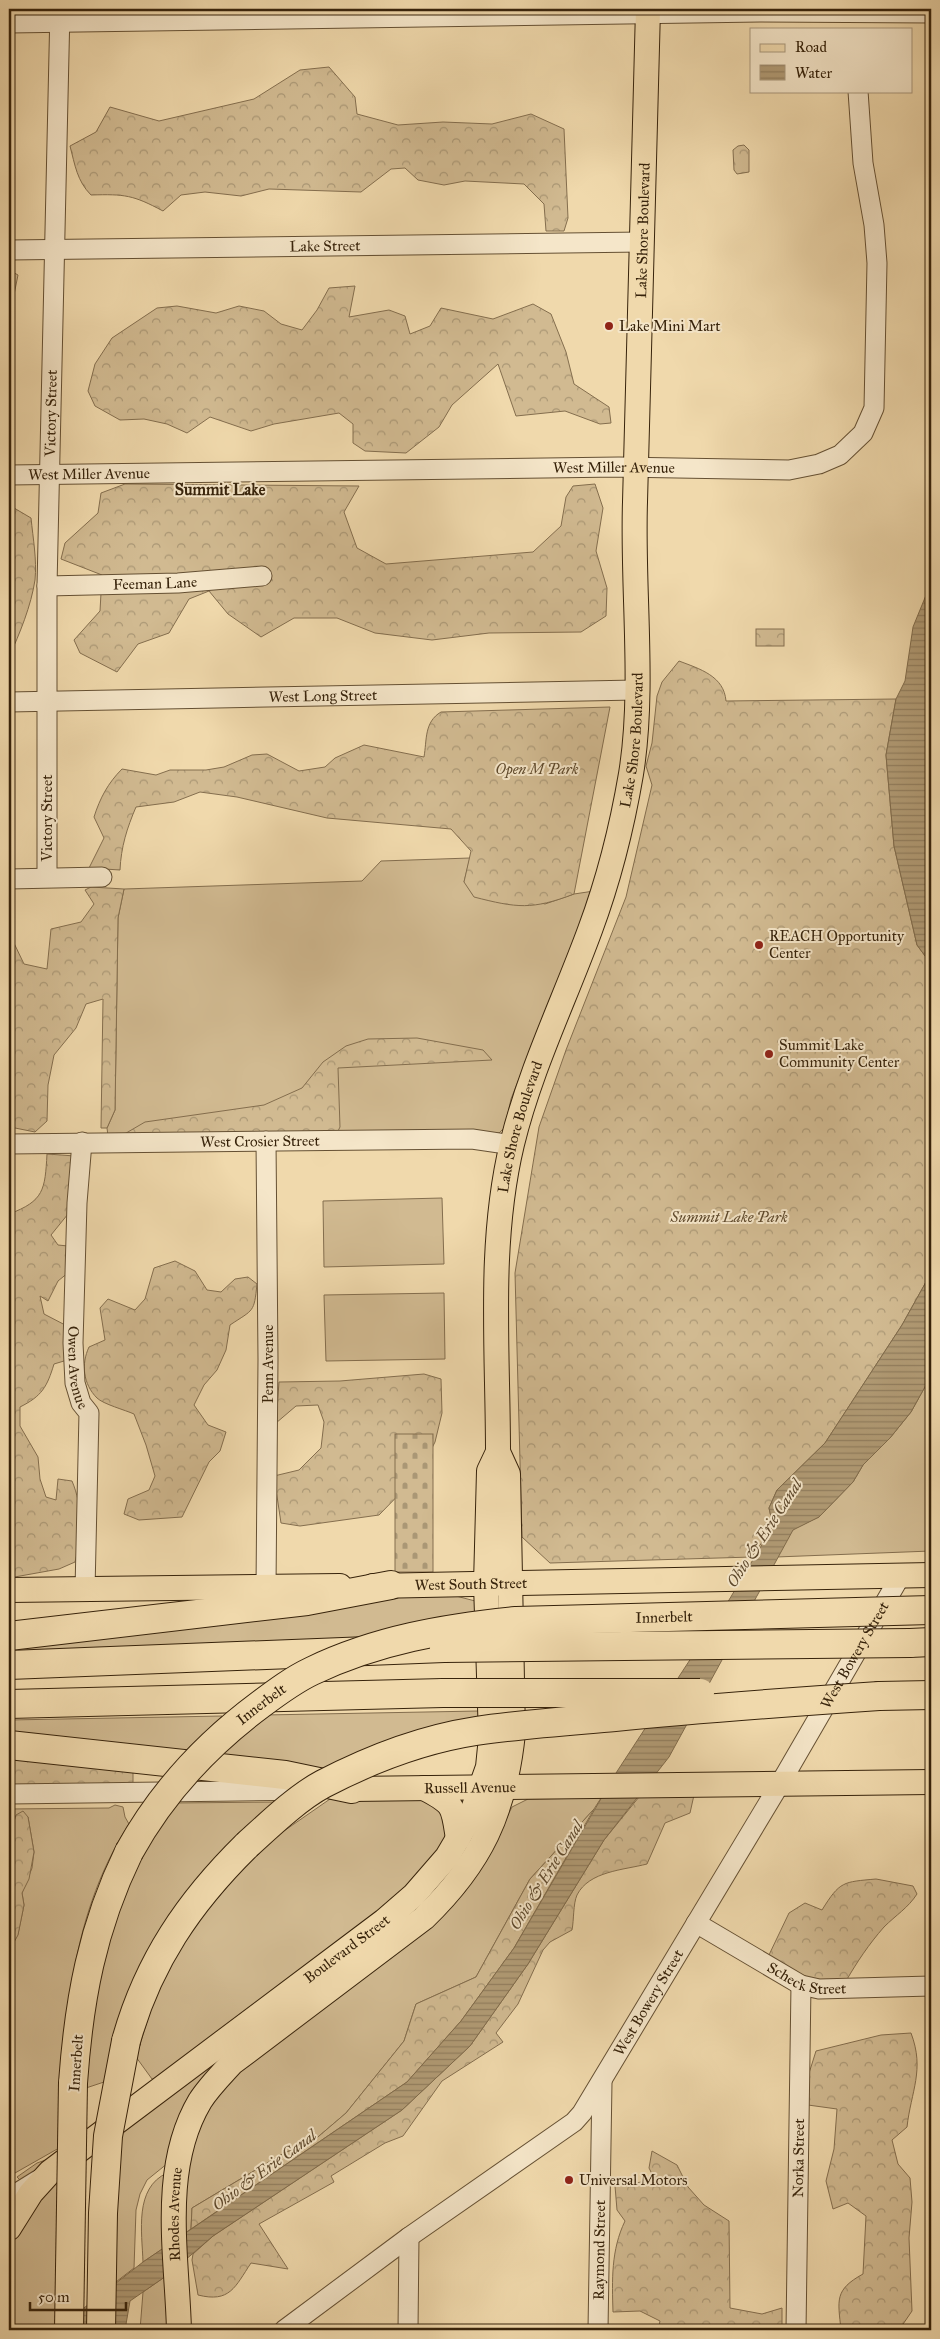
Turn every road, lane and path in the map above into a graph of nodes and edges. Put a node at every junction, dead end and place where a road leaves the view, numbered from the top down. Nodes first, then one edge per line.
1 (648, 12) edge
2 (931, 13) edge
3 (59, 16) edge
4 (858, 21) edge
5 (9, 23) edge
6 (858, 92) edge
7 (642, 242) junction
8 (54, 249) junction
9 (9, 250) edge
10 (638, 467) junction
11 (51, 474) junction
12 (9, 475) edge
13 (262, 576) dead end
14 (47, 586) junction
15 (636, 690) junction
16 (47, 701) junction
17 (9, 702) edge
18 (102, 877) dead end
19 (9, 878) edge
20 (47, 878) junction
21 (266, 1141) junction
22 (82, 1142) junction
23 (9, 1144) edge
24 (512, 1145) junction
25 (931, 1574) edge
26 (901, 1575) junction
27 (497, 1583) junction
28 (391, 1585) junction
29 (266, 1588) junction
30 (9, 1590) edge
31 (85, 1590) junction
32 (931, 1610) edge
33 (9, 1636) edge
34 (921, 1643) edge
35 (9, 1665) edge
36 (931, 1695) edge
37 (879, 1696) junction
38 (9, 1704) edge
39 (9, 1745) edge
40 (781, 1782) junction
41 (931, 1782) edge
42 (494, 1787) junction
43 (424, 1788) junction
44 (352, 1789) junction
45 (9, 1794) edge
46 (458, 1839) junction
47 (696, 1923) junction
48 (800, 1985) junction
49 (931, 1986) edge
50 (602, 2080) junction
51 (200, 2102) joint
52 (50, 2172) junction
53 (9, 2198) edge
54 (9, 2228) edge
55 (409, 2237) junction
56 (69, 2330) edge
57 (101, 2330) edge
58 (179, 2330) edge
59 (284, 2330) edge
60 (408, 2330) edge
61 (598, 2330) edge
62 (796, 2330) edge

1 - 3 street
1 - 4 street
1 - 7 main road, Lake Shore Boulevard
2 - 4 street
3 - 5 street
3 - 8 street, Victory Street
6 - 10 street, West Miller Avenue
7 - 8 street, Lake Street
7 - 10 main road, Lake Shore Boulevard
8 - 9 street, Lake Street
8 - 11 street, Victory Street
10 - 11 street, West Miller Avenue
10 - 15 main road, Lake Shore Boulevard
11 - 12 street, West Miller Avenue
11 - 14 street, Victory Street
13 - 14 street, Feeman Lane
14 - 16 street, Victory Street
15 - 16 street, West Long Street
15 - 24 main road, Lake Shore Boulevard
16 - 17 street, West Long Street
16 - 20 street, Victory Street
18 - 20 street
19 - 20 street
21 - 22 street, West Crosier Street
21 - 24 street, West Crosier Street
21 - 29 street, Penn Avenue
22 - 23 street, West Crosier Street
22 - 31 street, Owen Avenue
24 - 27 main road, Lake Shore Boulevard
25 - 26 main road, West South Street
26 - 27 main road, West South Street
26 - 40 street, West Bowery Street
27 - 28 main road, West South Street
27 - 42 main road, Boulevard Street
28 - 29 main road, West South Street
28 - 33 highway
29 - 31 main road, West South Street
30 - 31 main road, West South Street
32 - 56 highway, Innerbelt, bridge
34 - 35 highway, bridge
36 - 37 highway
37 - 38 highway, bridge
37 - 57 highway, bridge
39 - 44 highway
40 - 41 main road, Russell Avenue
40 - 42 main road, Russell Avenue
40 - 47 street, West Bowery Street
42 - 43 main road, Russell Avenue
42 - 46 main road, Boulevard Street
42 - 51 main road, Boulevard Street
43 - 44 main road, Russell Avenue
43 - 46 main road
44 - 45 street, Russell Avenue
46 - 52 main road, Boulevard Street
47 - 48 street, Scheck Street
47 - 50 street, West Bowery Street
48 - 49 street, Scheck Street
48 - 62 street, Norka Street
50 - 55 street, West Bowery Street
50 - 61 street, Raymond Street
51 - 58 main road, Rhodes Avenue
52 - 53 street, Boulevard Street
52 - 54 main road
55 - 59 street, West Bowery Street
55 - 60 street

